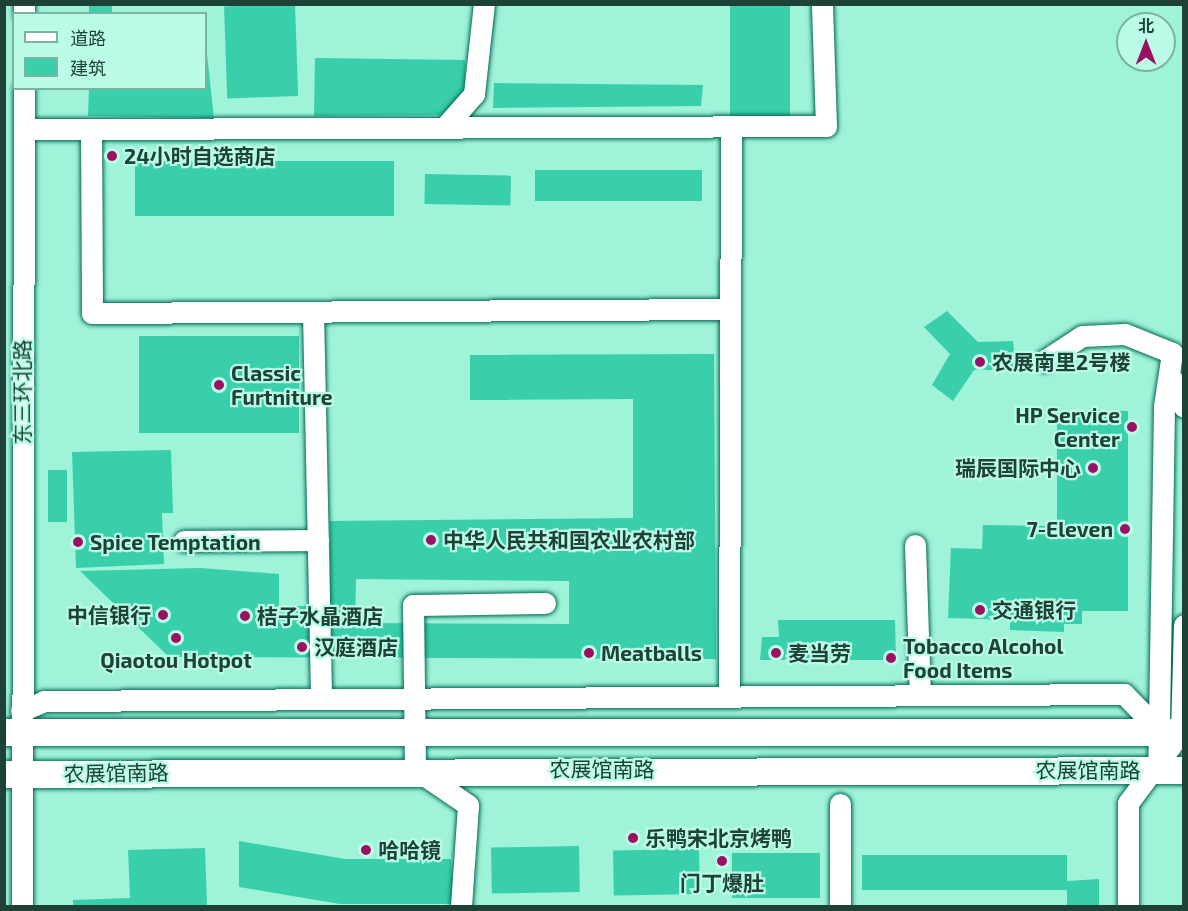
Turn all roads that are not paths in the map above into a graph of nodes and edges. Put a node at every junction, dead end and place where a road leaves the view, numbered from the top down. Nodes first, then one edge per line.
1 (484, 4) edge
2 (822, 4) edge
3 (24, 90) edge
4 (445, 127) junction
5 (731, 127) junction
6 (24, 129) junction
7 (91, 129) junction
8 (730, 309) junction
9 (313, 312) junction
10 (1044, 361) dead end
11 (1172, 379) junction
12 (1184, 407) edge
13 (318, 540) junction
14 (184, 541) dead end
15 (915, 545) dead end
16 (13, 555) edge
17 (545, 603) dead end
18 (1184, 625) edge
19 (920, 695) junction
20 (729, 696) junction
21 (321, 698) junction
22 (414, 698) junction
23 (15, 725) edge
24 (1175, 731) edge
25 (415, 732) junction
26 (415, 769) junction
27 (1171, 770) edge
28 (13, 774) edge
29 (840, 804) dead end
30 (22, 906) edge
31 (461, 906) edge
32 (840, 906) edge
33 (1128, 906) edge

1 - 4 street
2 - 5 street
3 - 6 street, 东三环北路
4 - 5 street
4 - 7 street
5 - 8 street
6 - 7 street
6 - 16 street, 东三环北路
7 - 9 street
8 - 9 street
8 - 20 street
9 - 13 street
10 - 11 street
11 - 12 street
11 - 24 street
13 - 14 street
13 - 21 street
15 - 19 street
16 - 23 street, 东三环北路
17 - 22 street
18 - 24 street
19 - 20 street
19 - 24 street
20 - 22 street
21 - 22 street
21 - 23 street
22 - 25 street
23 - 25 main road, 农展馆南路
23 - 28 street, 东三环北路
24 - 25 main road, 农展馆南路
24 - 27 street
25 - 26 street
26 - 27 main road, 农展馆南路
26 - 28 main road, 农展馆南路
26 - 31 street
27 - 33 street
28 - 30 street
29 - 32 street

